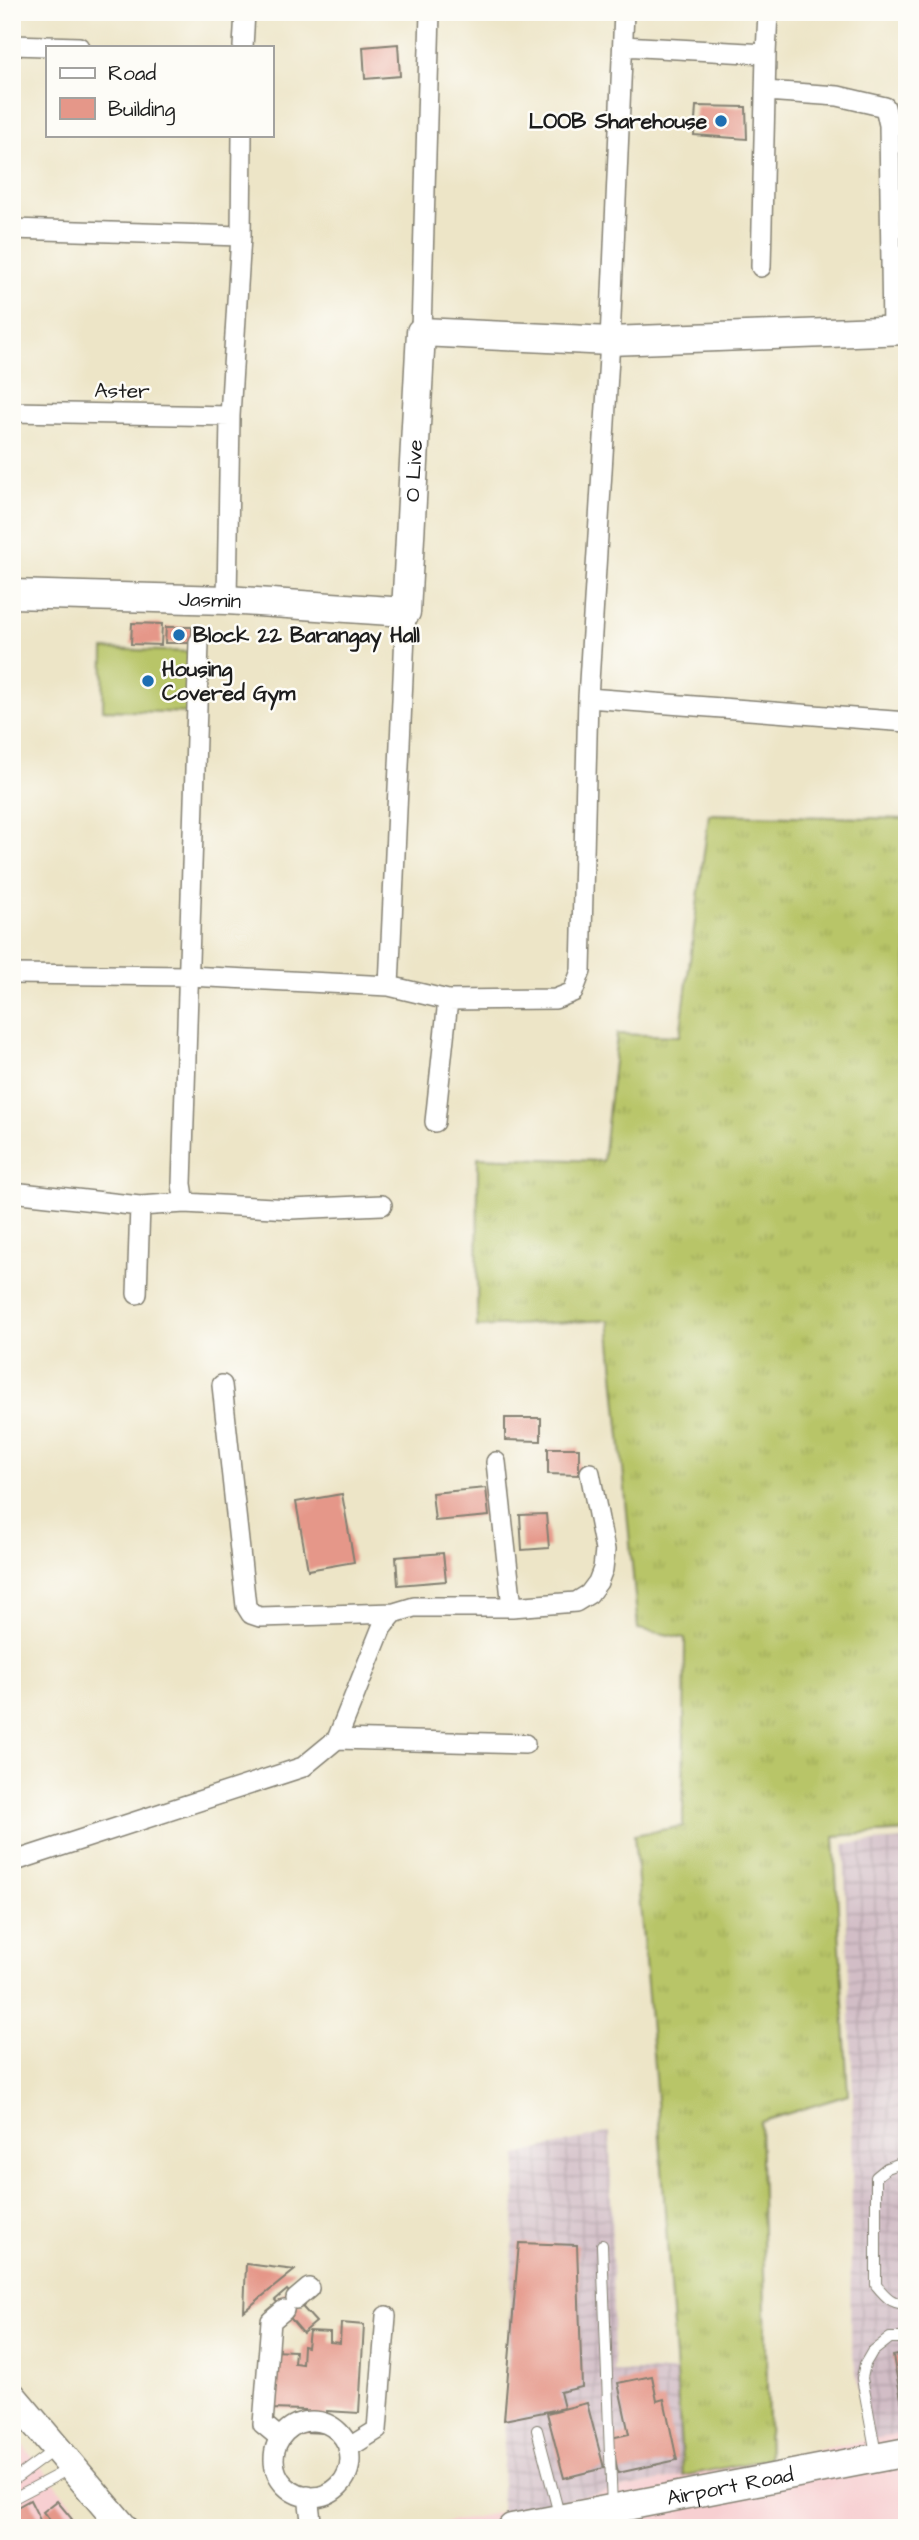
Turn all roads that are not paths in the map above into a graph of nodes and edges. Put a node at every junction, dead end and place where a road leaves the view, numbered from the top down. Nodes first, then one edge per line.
1 (245, 12) edge
2 (430, 12) edge
3 (624, 12) edge
4 (768, 12) edge
5 (12, 45) edge
6 (46, 46) edge
7 (243, 46) edge
8 (623, 46) junction
9 (766, 54) junction
10 (765, 91) junction
11 (242, 136) edge
12 (12, 229) edge
13 (241, 236) junction
14 (761, 267) dead end
15 (900, 330) edge
16 (421, 331) junction
17 (610, 341) junction
18 (12, 412) edge
19 (230, 416) junction
20 (12, 594) edge
21 (227, 600) junction
22 (406, 612) junction
23 (199, 642) dead end
24 (588, 698) junction
25 (907, 722) edge
26 (12, 974) edge
27 (188, 976) junction
28 (388, 986) junction
29 (449, 1000) junction
30 (435, 1122) dead end
31 (12, 1192) edge
32 (185, 1203) junction
33 (382, 1205) dead end
34 (139, 1206) junction
35 (137, 1294) dead end
36 (222, 1385) dead end
37 (496, 1462) dead end
38 (590, 1473) dead end
39 (512, 1607) junction
40 (394, 1613) junction
41 (337, 1739) junction
42 (526, 1744) dead end
43 (12, 1862) edge
44 (907, 2161) edge
45 (602, 2245) dead end
46 (296, 2299) dead end
47 (907, 2302) edge
48 (386, 2316) dead end
49 (907, 2338) edge
50 (15, 2404) edge
51 (537, 2430) dead end
52 (280, 2438) junction
53 (348, 2448) junction
54 (907, 2452) edge
55 (64, 2458) junction
56 (876, 2458) junction
57 (12, 2481) edge
58 (308, 2496) junction
59 (12, 2499) edge
60 (612, 2508) junction
61 (560, 2519) junction
62 (124, 2528) edge
63 (312, 2528) edge
64 (512, 2528) edge

1 - 7 street
2 - 16 street
3 - 8 street
4 - 9 street
5 - 6 street
8 - 9 street
8 - 17 street
9 - 10 street
10 - 14 street
10 - 15 street
11 - 13 street
12 - 13 street
13 - 19 street
15 - 17 street
16 - 17 street
16 - 22 street, O Live
17 - 24 street
18 - 19 street, Aster
19 - 21 street
20 - 21 street, Jasmin
21 - 22 street, Jasmin
22 - 28 street
23 - 27 street
24 - 25 street
24 - 29 street
26 - 27 street
27 - 28 street
27 - 32 street
28 - 29 street
29 - 30 street
31 - 34 street
32 - 33 street
32 - 34 street
34 - 35 street
36 - 40 street
37 - 39 street
38 - 39 street
39 - 40 street
40 - 41 street
41 - 42 street
41 - 43 street
44 - 47 lane
45 - 60 lane
46 - 52 street
48 - 53 street
49 - 56 lane
50 - 55 street
51 - 61 lane
52 - 53 street
52 - 58 street
53 - 58 street
54 - 56 street, Airport Road
55 - 57 lane
55 - 59 lane
55 - 62 street
56 - 60 street, Airport Road
58 - 63 street
60 - 61 street, Airport Road
61 - 64 street, Airport Road

